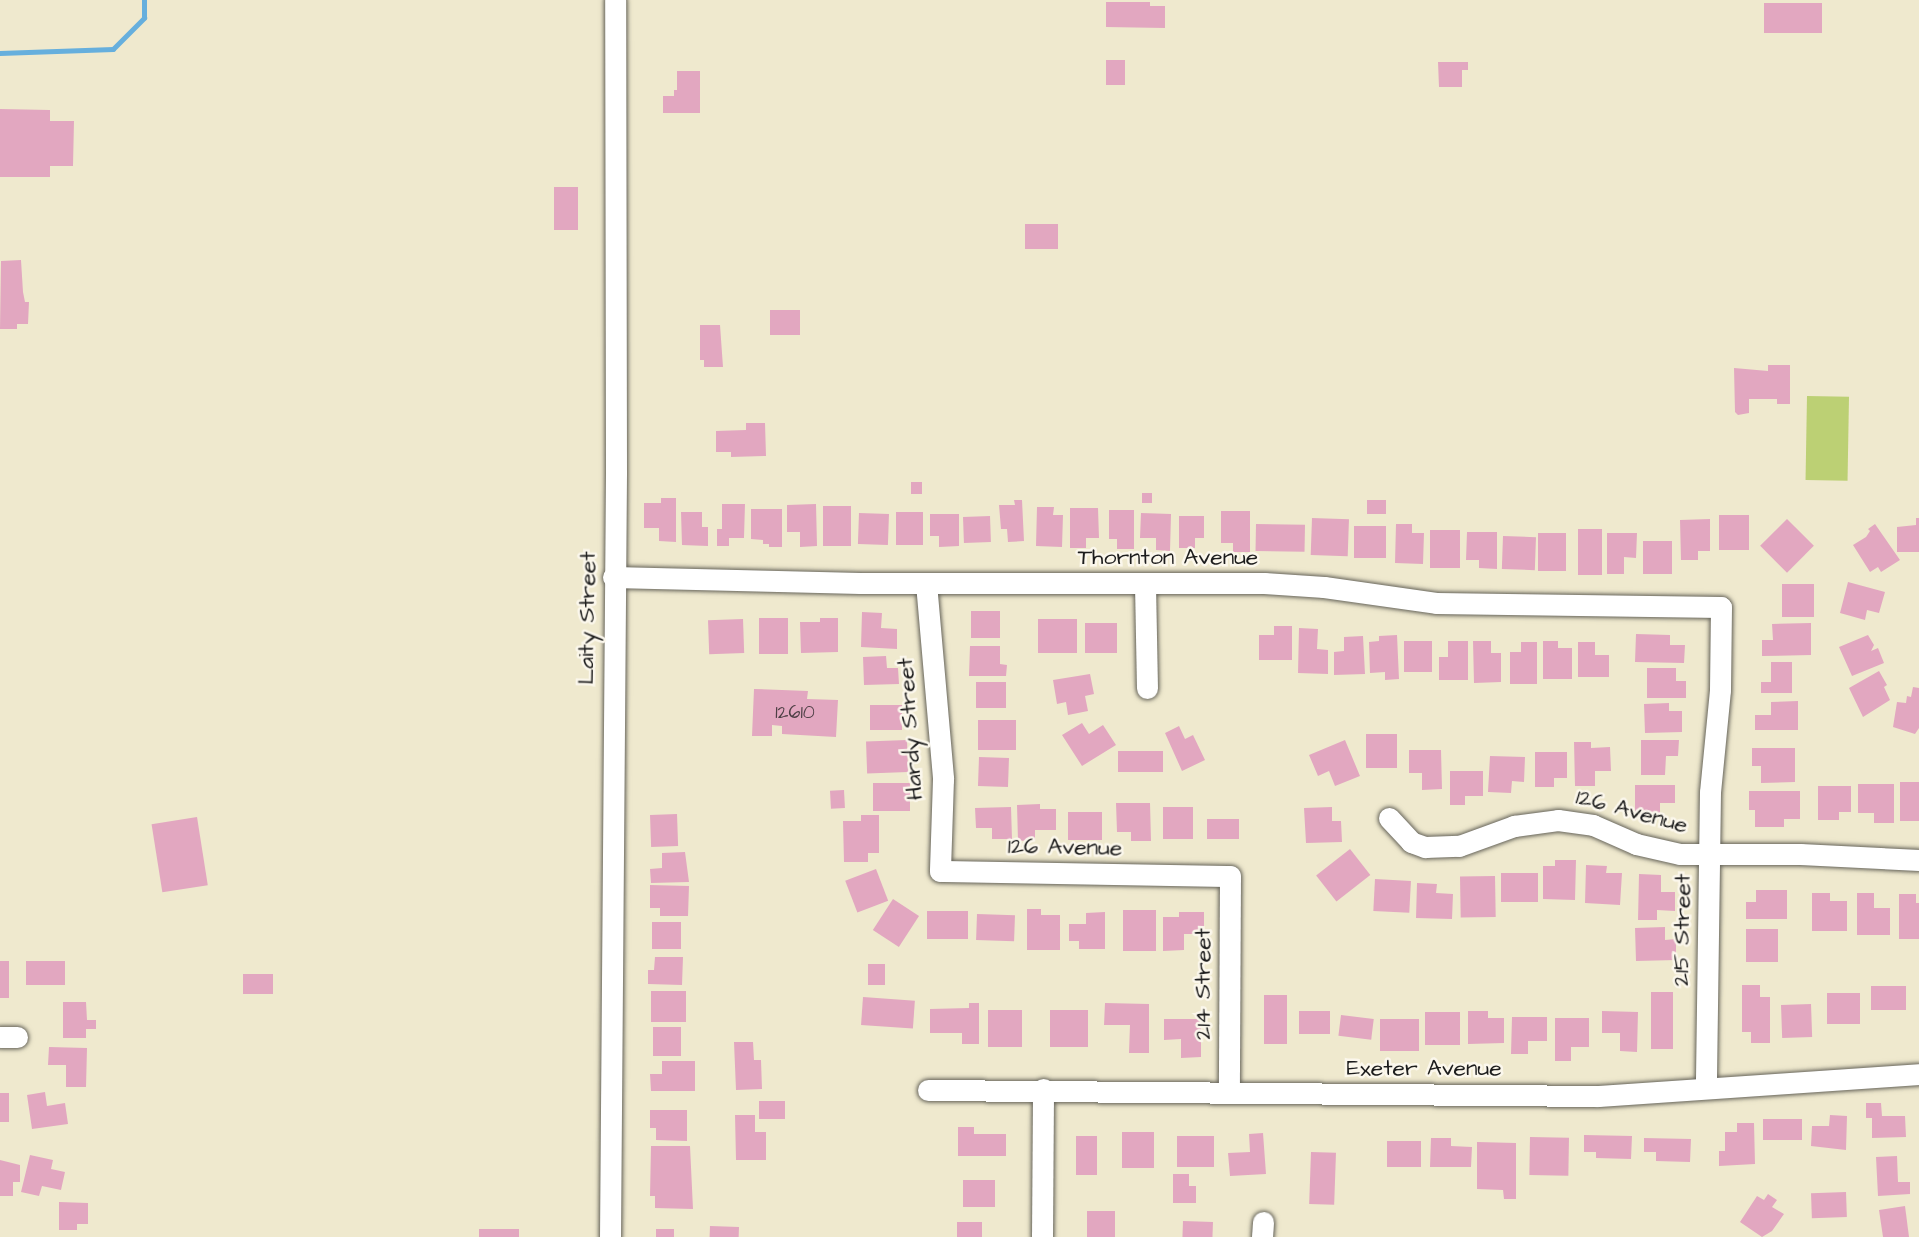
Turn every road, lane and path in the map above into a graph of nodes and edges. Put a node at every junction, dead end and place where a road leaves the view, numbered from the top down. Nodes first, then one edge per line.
1 (615, 0) edge
2 (613, 577) junction
3 (926, 583) junction
4 (1145, 584) junction
5 (1721, 607) joint
6 (1147, 688) dead end
7 (1389, 818) dead end
8 (1710, 854) junction
9 (1919, 860) edge
10 (940, 871) joint
11 (1230, 877) joint
12 (1919, 1074) edge
13 (1706, 1087) junction
14 (1043, 1089) junction
15 (928, 1090) dead end
16 (1229, 1092) junction
17 (610, 1237) edge
18 (1042, 1237) edge

1 - 2 street, Laity Street
2 - 3 street, Thornton Avenue
2 - 17 street, Laity Street
3 - 4 street, Thornton Avenue
3 - 10 street, Hardy Street
4 - 5 street, Thornton Avenue
4 - 6 street
5 - 8 street, 215 Street
7 - 8 street, 126 Avenue
8 - 9 street, 126 Avenue
8 - 13 street, 215 Street
10 - 11 street, 126 Avenue
11 - 16 street, 214 Street
12 - 13 street, Exeter Avenue
13 - 16 street, Exeter Avenue
14 - 15 street, Exeter Avenue
14 - 16 street, Exeter Avenue
14 - 18 street

